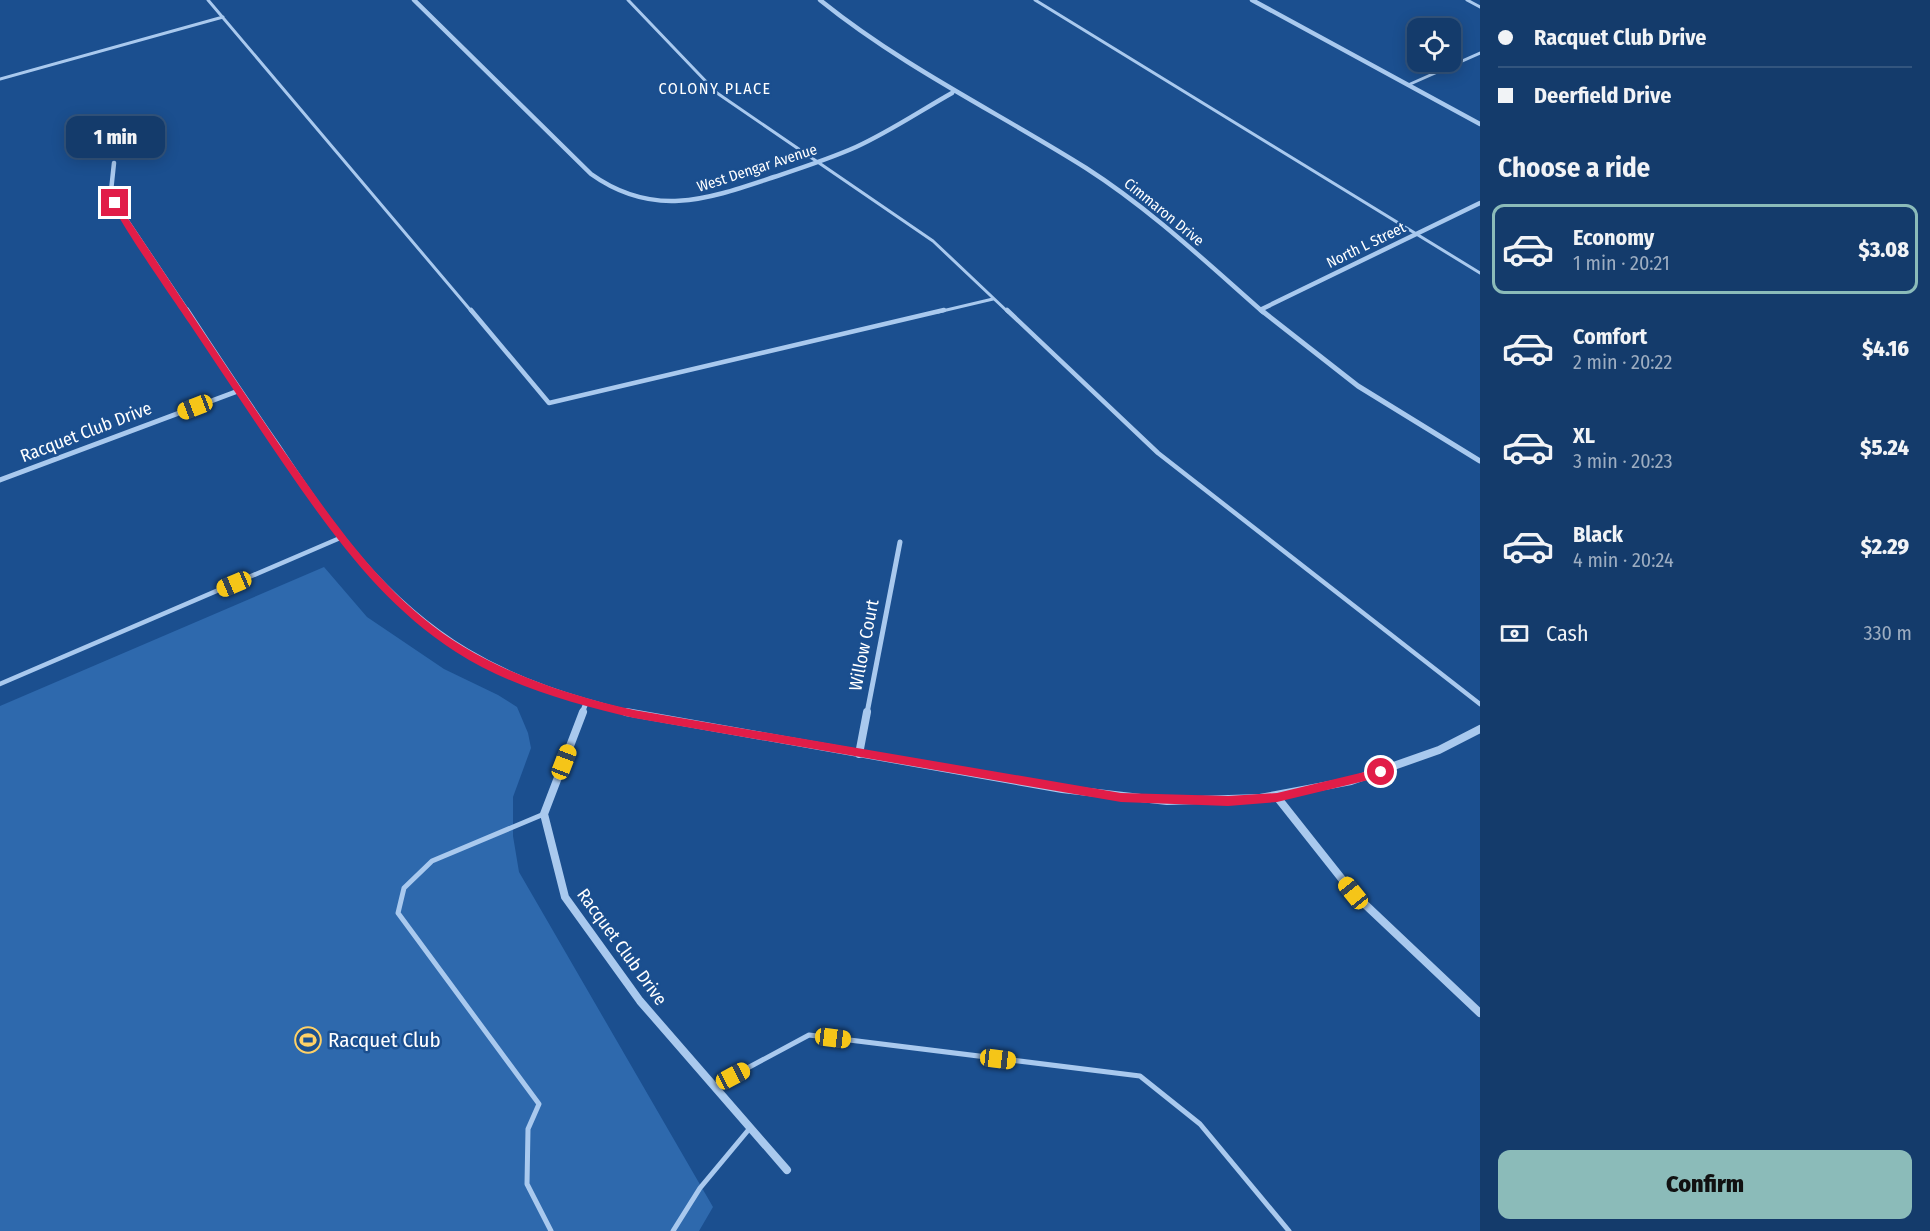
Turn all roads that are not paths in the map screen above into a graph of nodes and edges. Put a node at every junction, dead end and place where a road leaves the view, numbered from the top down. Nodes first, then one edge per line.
1 (208, 0) edge
2 (414, 0) edge
3 (628, 0) edge
4 (820, 0) edge
5 (1035, 0) edge
6 (1252, 0) edge
7 (1467, 0) edge
8 (1480, 7) edge
9 (223, 17) junction
10 (1480, 53) edge
11 (0, 79) edge
12 (1408, 85) junction
13 (952, 93) junction
14 (1480, 124) edge
15 (819, 162) junction
16 (114, 163) dead end
17 (1480, 203) edge
18 (1417, 234) junction
19 (1480, 273) edge
20 (993, 299) junction
21 (1262, 309) junction
22 (238, 391) junction
23 (1480, 460) edge
24 (0, 480) edge
25 (340, 538) junction
26 (900, 542) dead end
27 (0, 684) edge
28 (586, 703) junction
29 (1480, 704) edge
30 (1480, 729) edge
31 (858, 754) junction
32 (1277, 797) junction
33 (544, 814) junction
34 (1480, 1012) edge
35 (714, 1086) junction
36 (750, 1128) junction
37 (787, 1170) dead end
38 (550, 1231) edge
39 (673, 1231) edge
40 (1289, 1231) edge

1 - 9 lane
2 - 15 street, West Dengar Avenue
3 - 15 lane
4 - 13 street, Cimmaron Drive
5 - 18 lane
6 - 12 street
7 - 8 lane
9 - 11 lane
9 - 20 lane
10 - 12 lane
12 - 14 street
13 - 15 street, West Dengar Avenue
13 - 21 street, Cimmaron Drive
15 - 20 lane
16 - 22 street
17 - 18 street, North L Street
18 - 19 lane
18 - 21 street, North L Street
20 - 29 lane
21 - 23 street, Cimmaron Drive
22 - 24 street, Racquet Club Drive
22 - 25 street
25 - 27 lane
25 - 28 street
26 - 31 street, Willow Court
28 - 31 street
28 - 33 street
30 - 32 street
31 - 32 street
32 - 34 street
33 - 35 street, Racquet Club Drive
33 - 38 lane
35 - 36 street, Racquet Club Drive
35 - 40 lane
36 - 37 street, Racquet Club Drive
36 - 39 lane

